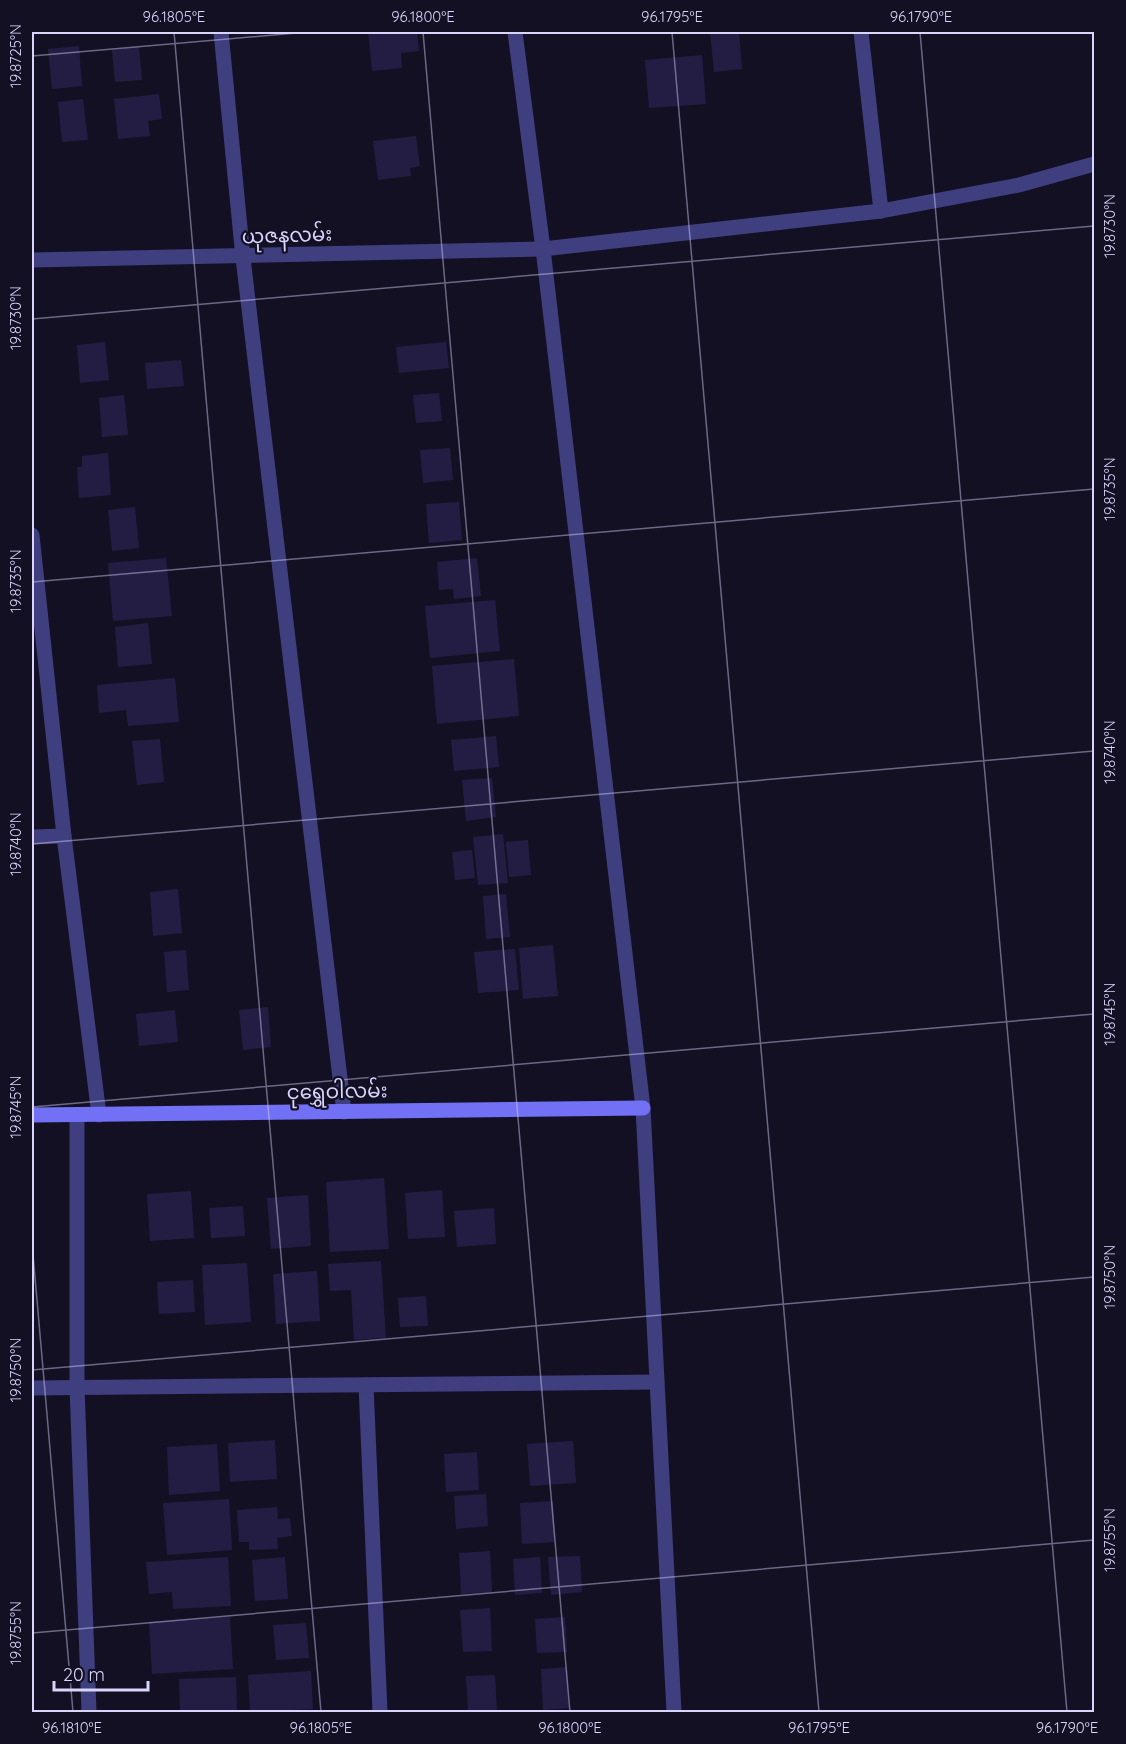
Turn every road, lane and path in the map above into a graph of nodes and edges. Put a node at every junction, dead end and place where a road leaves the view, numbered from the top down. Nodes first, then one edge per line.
1 (221, 32) edge
2 (515, 32) edge
3 (861, 32) edge
4 (1095, 164) edge
5 (881, 211) junction
6 (543, 249) junction
7 (243, 258) junction
8 (32, 260) edge
9 (32, 536) edge
10 (64, 836) junction
11 (32, 837) edge
12 (642, 1108) junction
13 (344, 1112) junction
14 (99, 1114) junction
15 (32, 1115) edge
16 (78, 1115) junction
17 (657, 1382) junction
18 (366, 1385) junction
19 (77, 1387) junction
20 (32, 1388) edge
21 (89, 1713) edge
22 (380, 1713) edge
23 (674, 1713) edge

1 - 7 street
2 - 6 street
3 - 5 street
4 - 5 street, ယုဇနလမ်း
5 - 6 street, ယုဇနလမ်း
6 - 7 street, ယုဇနလမ်း
6 - 12 street
7 - 8 street, ယုဇနလမ်း
7 - 13 street
9 - 10 street
10 - 11 street
10 - 14 street
12 - 13 street, ငုရွှေဝါလမ်း
12 - 17 street
13 - 14 street, ငုရွှေဝါလမ်း
14 - 16 street, ငုရွှေဝါလမ်း
15 - 16 street, ငုရွှေဝါလမ်း
16 - 19 street
17 - 18 street
17 - 23 street
18 - 19 street
18 - 22 street
19 - 20 street
19 - 21 street

